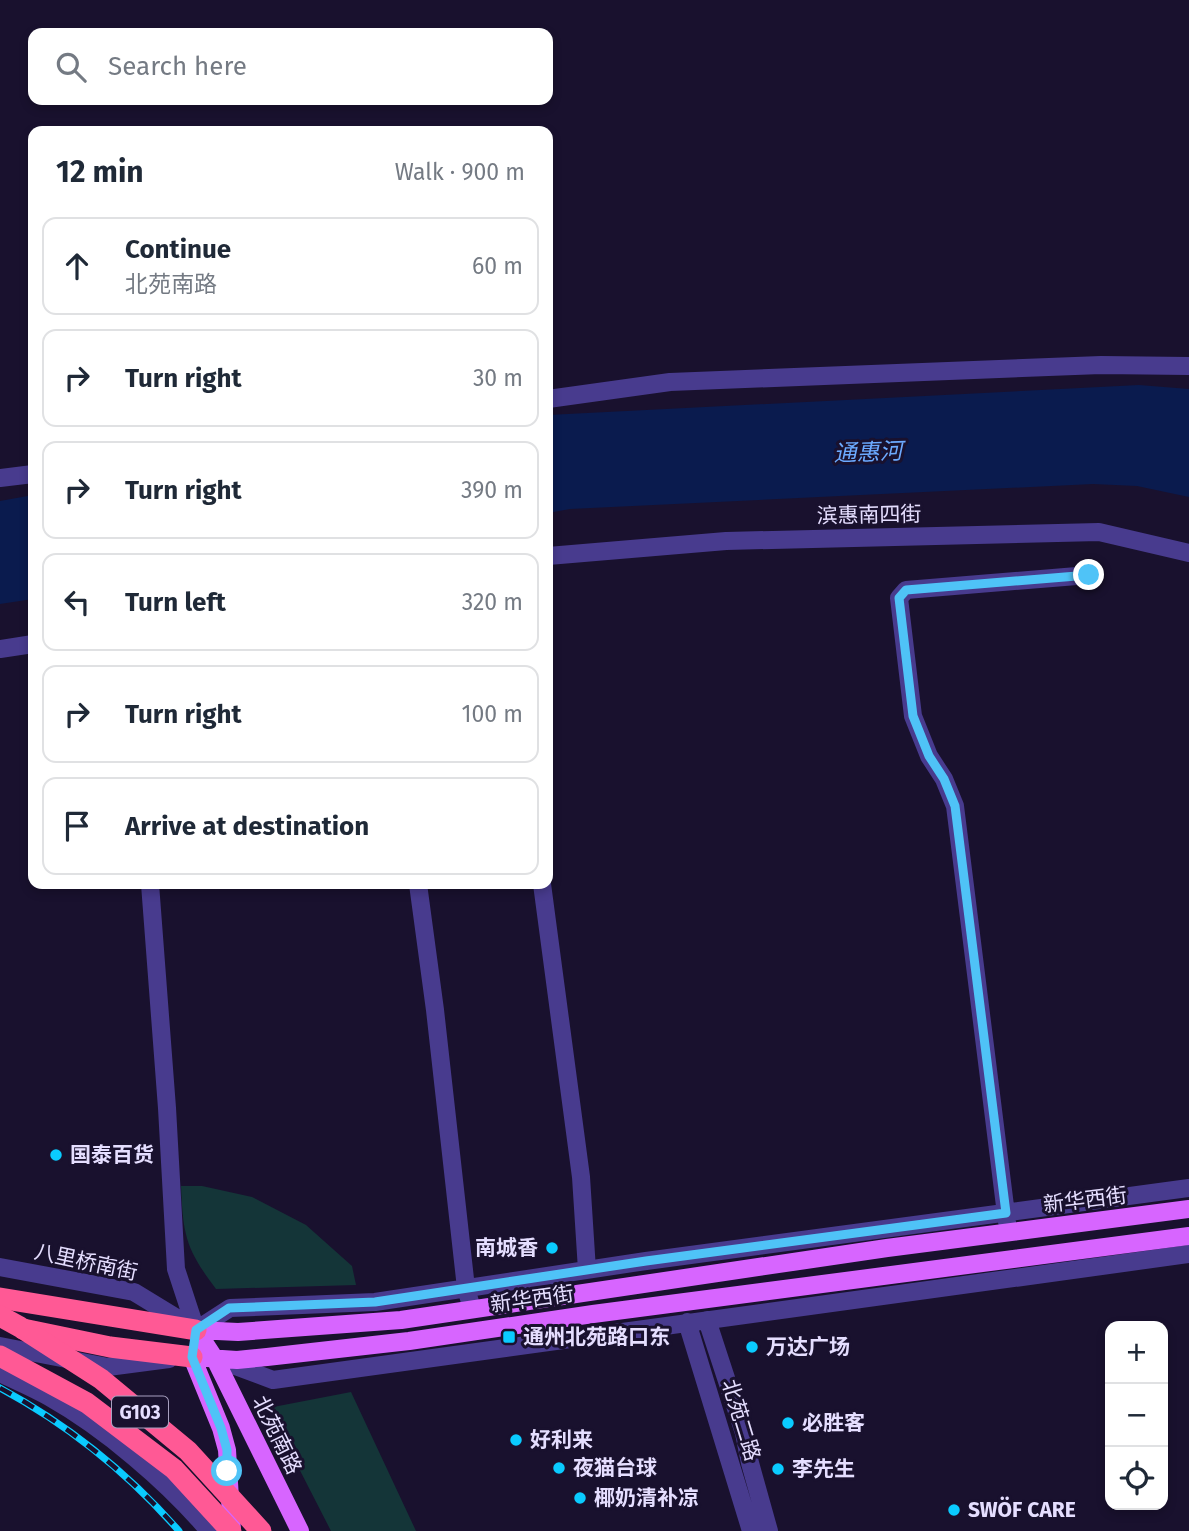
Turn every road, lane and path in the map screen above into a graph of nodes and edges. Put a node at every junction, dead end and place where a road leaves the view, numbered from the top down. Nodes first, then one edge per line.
1 (1189, 366) edge
2 (553, 398) edge
3 (28, 475) edge
4 (0, 478) edge
5 (1189, 553) edge
6 (553, 556) edge
7 (1089, 575) dead end
8 (28, 645) edge
9 (0, 649) edge
10 (150, 889) edge
11 (419, 889) edge
12 (543, 889) edge
13 (1189, 1188) edge
14 (1189, 1209) edge
15 (1006, 1213) junction
16 (1009, 1232) junction
17 (1189, 1236) edge
18 (1189, 1254) edge
19 (0, 1267) edge
20 (587, 1270) junction
21 (466, 1288) junction
22 (0, 1298) edge
23 (472, 1309) junction
24 (0, 1317) edge
25 (707, 1320) junction
26 (687, 1322) junction
27 (0, 1324) edge
28 (196, 1330) junction
29 (0, 1346) edge
30 (0, 1356) edge
31 (192, 1357) junction
32 (215, 1359) junction
33 (0, 1373) edge
34 (209, 1531) edge
35 (232, 1531) edge
36 (261, 1531) edge
37 (300, 1531) edge
38 (751, 1531) edge
39 (769, 1531) edge

1 - 2 street
3 - 4 street
5 - 6 street, 滨惠南四街
7 - 15 street
8 - 9 street
10 - 28 street
11 - 21 street
12 - 20 street
13 - 15 street
14 - 16 main road, 新华西街
15 - 16 street
15 - 20 street
16 - 23 main road, 新华西街
17 - 32 main road, 新华西街
18 - 25 street
19 - 28 street, 八里桥南街
20 - 21 street
21 - 23 street
21 - 28 street
22 - 28 highway
23 - 28 main road, 新华西街
24 - 36 highway, G103, bridge
25 - 26 street
25 - 39 street, 北苑二路
26 - 32 street
26 - 38 street, 北苑二路
27 - 31 highway
28 - 31 main road
28 - 32 main road, 北苑南路
29 - 31 street
30 - 35 highway, G103
31 - 32 main road, 新华西街
31 - 35 main road
32 - 37 main road, 北苑南路
33 - 34 street

